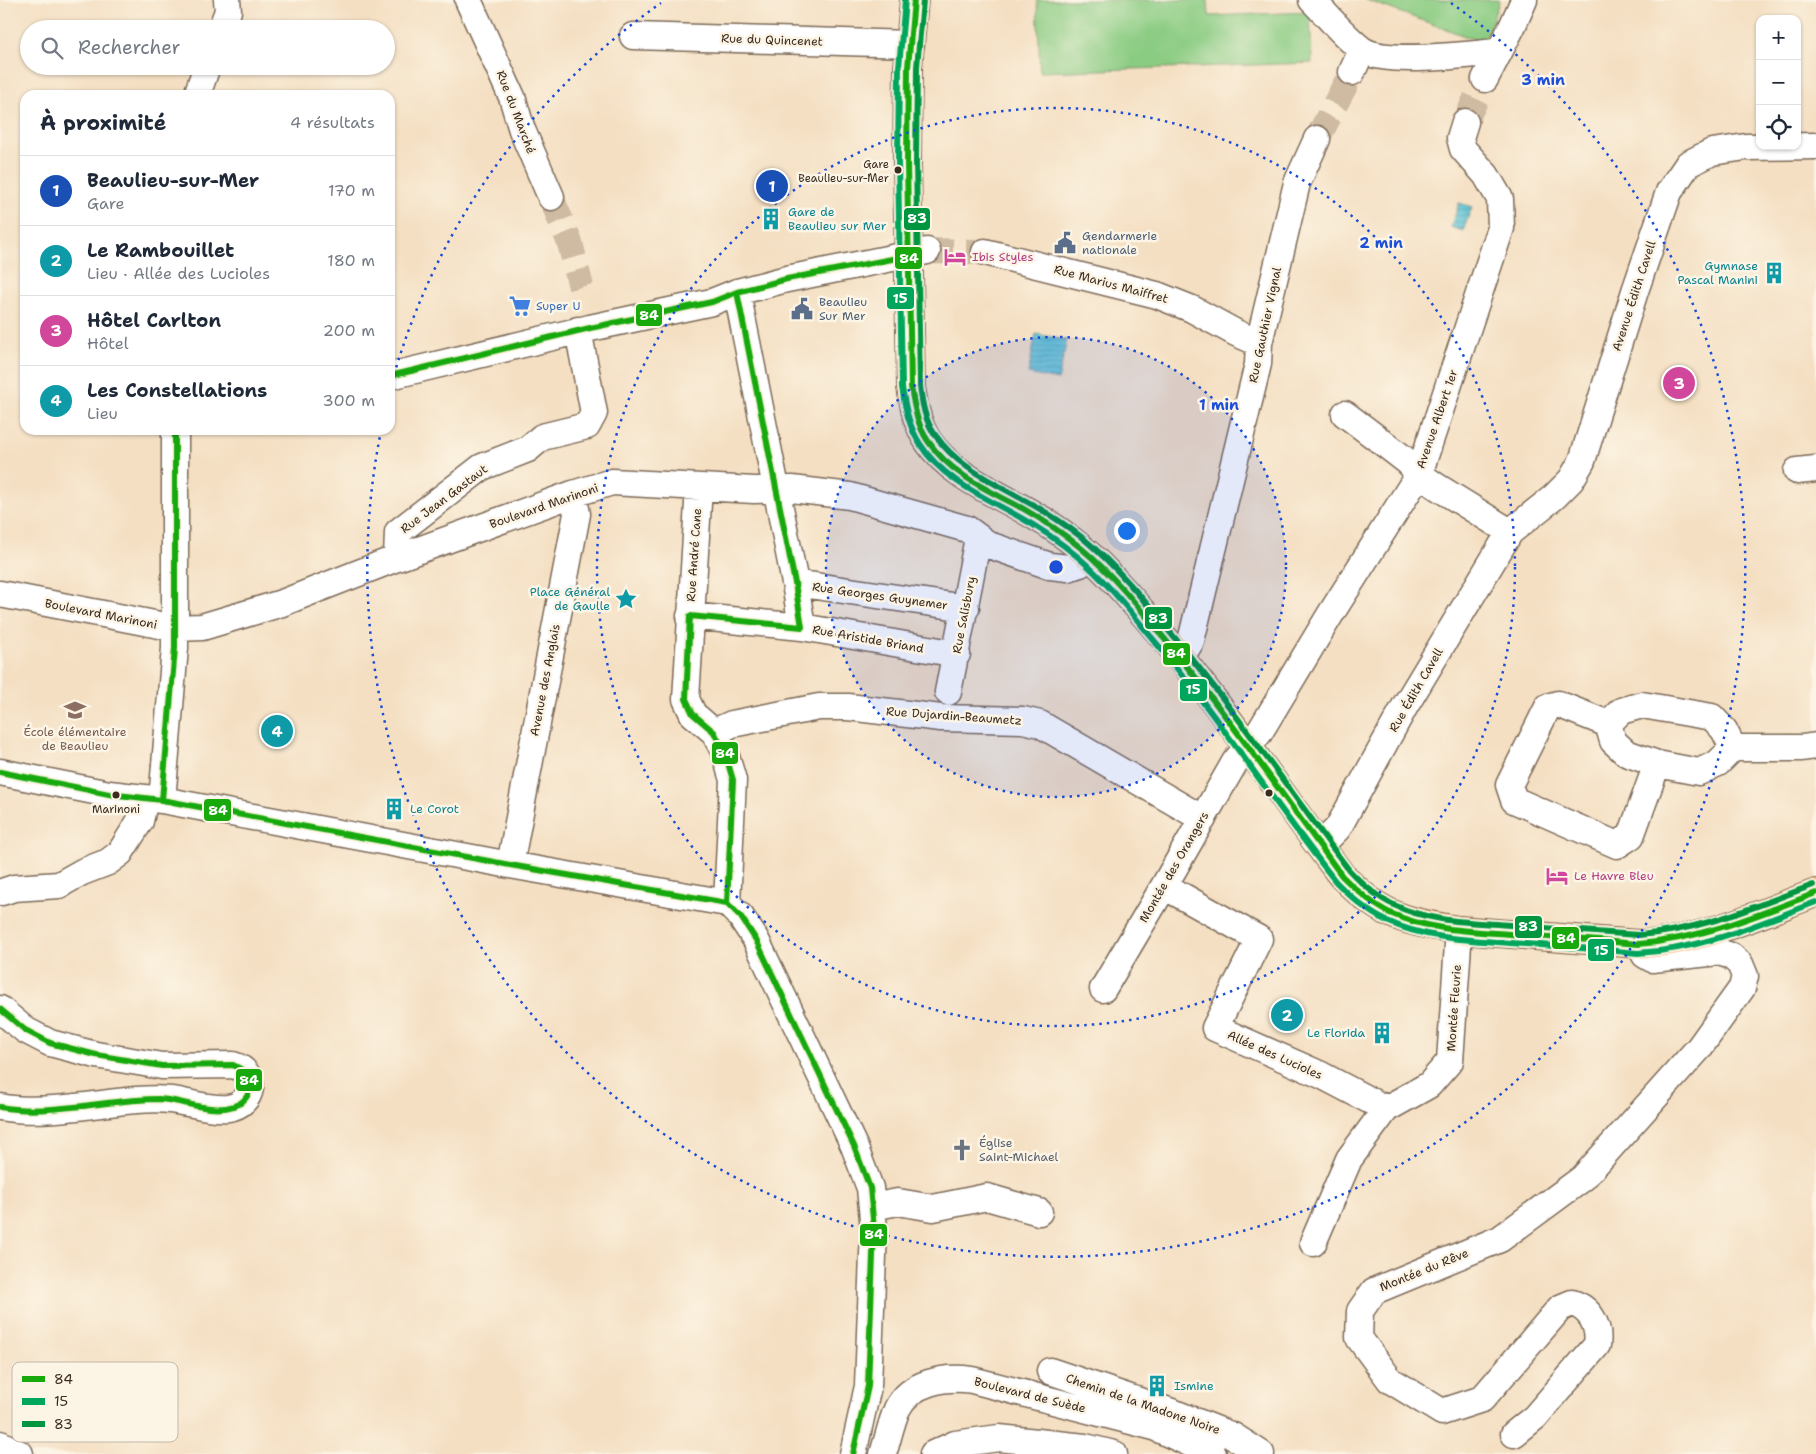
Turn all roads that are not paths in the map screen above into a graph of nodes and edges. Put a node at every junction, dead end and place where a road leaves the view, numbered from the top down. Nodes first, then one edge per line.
1 (468, 0) edge
2 (914, 0) edge
3 (1312, 0) edge
4 (1524, 0) edge
5 (633, 36) dead end
6 (911, 44) junction
7 (1499, 52) junction
8 (204, 75) edge
9 (1485, 79) tunnel mouth
10 (199, 90) edge
11 (1465, 122) tunnel mouth
12 (1317, 139) tunnel mouth
13 (1816, 146) edge
14 (551, 197) tunnel mouth
15 (985, 252) tunnel mouth
16 (918, 254) junction
17 (737, 292) junction
18 (578, 330) junction
19 (1259, 343) junction
20 (395, 375) edge
21 (1345, 414) dead end
22 (175, 435) edge
23 (1419, 474) junction
24 (699, 487) junction
25 (776, 489) junction
26 (573, 494) junction
27 (1510, 532) junction
28 (978, 538) junction
29 (1091, 557) junction
30 (397, 558) junction
31 (795, 583) junction
32 (0, 594) edge
33 (966, 608) junction
34 (690, 616) junction
35 (802, 627) junction
36 (175, 628) junction
37 (956, 654) junction
38 (1181, 657) junction
39 (948, 692) dead end
40 (1608, 724) junction
41 (714, 732) junction
42 (1247, 746) junction
43 (1816, 746) edge
44 (1733, 748) junction
45 (1657, 764) junction
46 (0, 772) edge
47 (154, 800) junction
48 (1203, 818) junction
49 (1320, 846) junction
50 (510, 865) junction
51 (1164, 886) junction
52 (2, 892) dead end
53 (1816, 893) edge
54 (727, 903) junction
55 (1460, 930) junction
56 (1639, 944) junction
57 (1103, 989) dead end
58 (0, 1009) edge
59 (0, 1107) edge
60 (1386, 1109) junction
61 (872, 1207) junction
62 (1039, 1212) dead end
63 (1313, 1243) dead end
64 (1050, 1371) dead end
65 (1514, 1434) dead end
66 (0, 1444) edge
67 (20, 1454) edge
68 (853, 1454) edge
69 (883, 1454) edge
70 (933, 1454) edge
71 (1114, 1454) edge
72 (1213, 1454) edge
73 (1261, 1454) edge

1 - 14 street, Rue du Marché
2 - 6 main road
3 - 7 street
4 - 7 street
5 - 6 street, Rue du Quincenet
6 - 16 main road
7 - 9 street
8 - 10 street
11 - 23 street, Avenue Albert 1er
12 - 19 street, Rue Gauthier Vignal
13 - 27 street, Avenue Édith Cavell
15 - 19 street, Rue Marius Maiffret
16 - 17 street
16 - 29 main road
17 - 18 street
17 - 25 street
18 - 20 street
18 - 30 street, Rue Jean Gastaut
19 - 38 street, Rue Gauthier Vignal
21 - 23 street
22 - 36 street
23 - 27 street
23 - 42 street, Avenue Albert 1er
24 - 25 street, Boulevard Marinoni
24 - 26 street, Boulevard Marinoni
24 - 34 street, Rue André Cane
25 - 28 street, Boulevard Marinoni
25 - 31 street
26 - 30 street, Boulevard Marinoni
26 - 50 street, Avenue des Anglais
27 - 49 street, Rue Édith Cavell
28 - 29 street, Boulevard Marinoni
28 - 33 street, Rue Salisbury
29 - 38 main road
30 - 36 street, Boulevard Marinoni
31 - 33 street, Rue Georges Guynemer
31 - 35 street
32 - 36 street, Boulevard Marinoni
33 - 37 street, Rue Salisbury
34 - 35 street, Rue Aristide Briand
34 - 41 street, Rue André Cane
35 - 37 street, Rue Aristide Briand
36 - 47 street
37 - 39 street, Rue Salisbury
38 - 42 main road
40 - 44 street
40 - 45 street
40 - 45 street
41 - 48 street, Rue Dujardin-Beaumetz
41 - 54 street
42 - 48 street, Montée des Orangers
42 - 49 main road
43 - 44 street
44 - 45 street
46 - 47 street
47 - 50 street
47 - 52 street
48 - 51 street, Montée des Orangers
49 - 55 main road
50 - 54 street
51 - 57 street, Montée des Orangers
51 - 60 street, Allée des Lucioles
53 - 56 main road
54 - 61 street
55 - 56 main road
55 - 60 street, Montée Fleurie
56 - 65 street, Montée du Rêve
58 - 59 street
60 - 63 street, Montée Fleurie
61 - 62 street
61 - 68 street
64 - 73 street, Chemin de la Madone Noire
66 - 67 street
69 - 72 street, Boulevard de Suède
70 - 71 street

